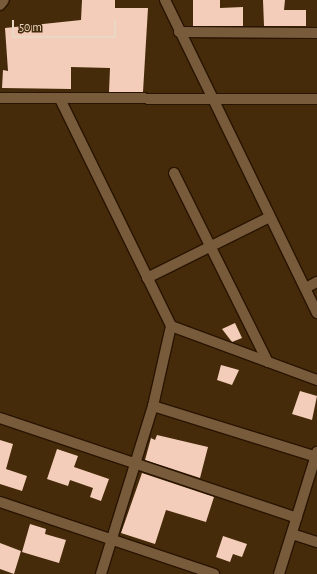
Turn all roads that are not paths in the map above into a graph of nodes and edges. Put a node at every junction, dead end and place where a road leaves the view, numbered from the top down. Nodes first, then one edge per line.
1 (4, 0) edge
2 (165, 0) edge
3 (0, 5) edge
4 (180, 32) junction
5 (317, 33) edge
6 (210, 96) junction
7 (0, 98) edge
8 (317, 98) edge
9 (60, 99) junction
10 (174, 173) dead end
11 (270, 217) junction
12 (210, 246) junction
13 (147, 278) junction
14 (317, 282) edge
15 (306, 288) junction
16 (317, 313) edge
17 (171, 326) junction
18 (268, 362) junction
19 (317, 380) edge
20 (152, 406) junction
21 (0, 418) edge
22 (316, 455) edge
23 (135, 462) junction
24 (0, 502) edge
25 (298, 518) junction
26 (292, 534) junction
27 (112, 539) junction
28 (317, 542) edge
29 (101, 574) edge
30 (214, 574) edge
31 (278, 574) edge

1 - 3 street
2 - 4 street
4 - 5 street
4 - 6 street
6 - 8 street
6 - 9 street
6 - 11 street
7 - 9 street
9 - 13 street
10 - 12 street
11 - 12 street
11 - 15 street
12 - 13 street
12 - 18 street
13 - 17 street
14 - 15 street
15 - 16 street
17 - 18 street
17 - 20 street
18 - 19 street
20 - 22 street
20 - 23 street
21 - 23 street
22 - 25 street
23 - 25 street
23 - 27 street
24 - 27 street
25 - 26 street
26 - 28 street
26 - 31 street
27 - 29 street
27 - 30 street

